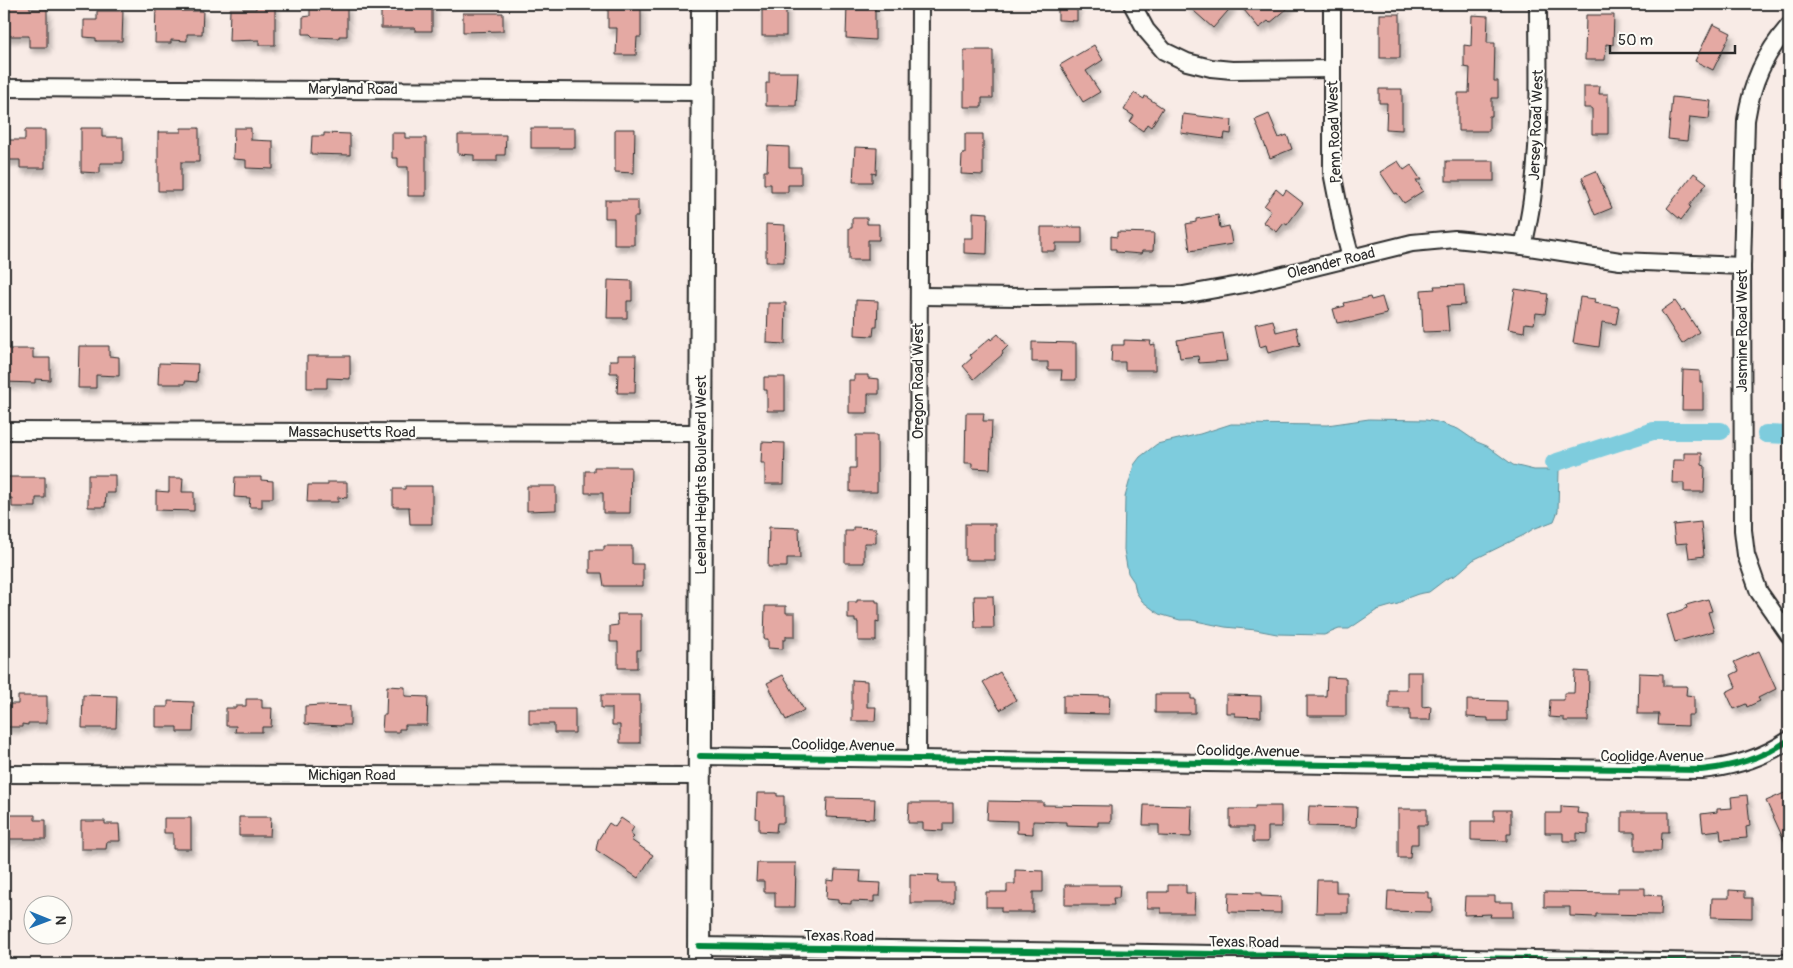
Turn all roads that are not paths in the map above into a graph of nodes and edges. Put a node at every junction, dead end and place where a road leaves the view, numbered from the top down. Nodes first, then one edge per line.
1 (703, 4) edge
2 (920, 4) edge
3 (1132, 4) edge
4 (1332, 4) edge
5 (1538, 4) edge
6 (1789, 26) edge
7 (1332, 69) junction
8 (4, 88) edge
9 (702, 92) junction
10 (1523, 246) junction
11 (1351, 258) junction
12 (1742, 266) junction
13 (919, 296) junction
14 (4, 431) edge
15 (701, 433) junction
16 (1789, 636) edge
17 (1789, 740) edge
18 (917, 759) junction
19 (700, 766) junction
20 (4, 774) edge
21 (699, 955) edge
22 (1750, 963) edge
23 (1789, 963) edge

1 - 9 main road, Leeland Heights Boulevard West
2 - 13 street, Oregon Road West
3 - 7 street
4 - 7 street, Penn Road West
5 - 10 street, Jersey Road West
6 - 12 street, Jasmine Road West
7 - 11 street, Penn Road West
8 - 9 street, Maryland Road
9 - 15 main road, Leeland Heights Boulevard West
10 - 11 street, Oleander Road
10 - 12 street, Oleander Road
11 - 13 street, Oleander Road
12 - 16 street, Jasmine Road West
13 - 18 street, Oregon Road West
14 - 15 street, Massachusetts Road
15 - 19 main road, Leeland Heights Boulevard West
17 - 18 street, Coolidge Avenue
18 - 19 street, Coolidge Avenue
19 - 20 street, Michigan Road
19 - 21 main road, Leeland Heights Boulevard West
21 - 22 street, Texas Road
22 - 23 street, Texas Road

